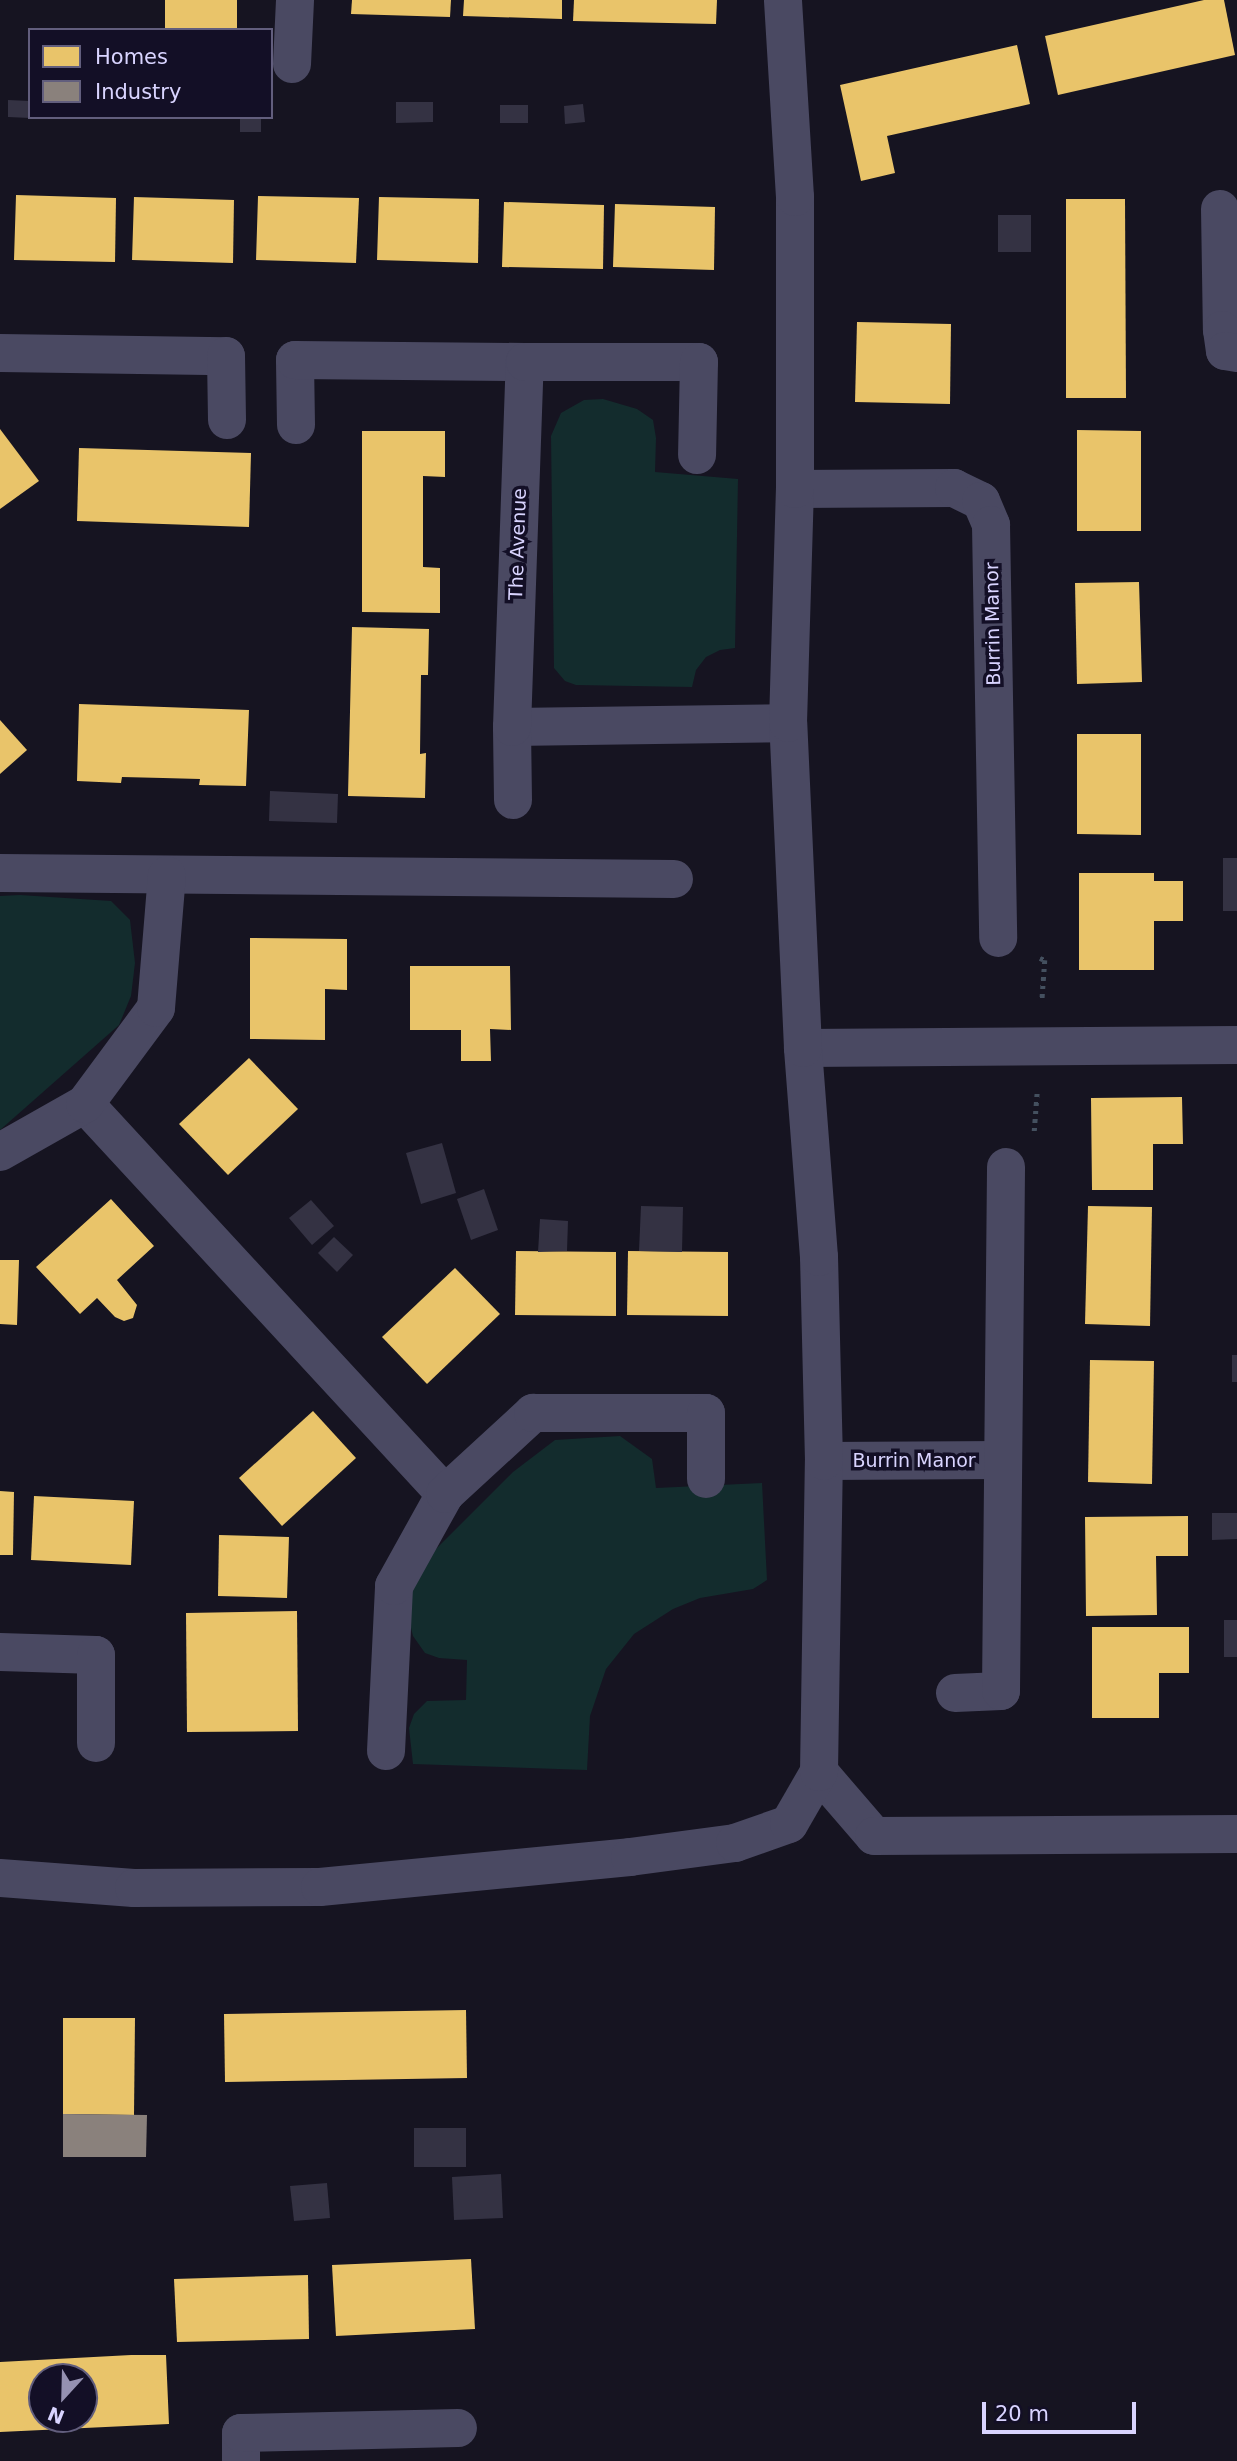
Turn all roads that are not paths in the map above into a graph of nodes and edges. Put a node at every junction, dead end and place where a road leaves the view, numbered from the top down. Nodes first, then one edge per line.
1 (295, 0) edge
2 (783, 0) edge
3 (292, 64) dead end
4 (1220, 209) dead end
5 (0, 353) edge
6 (1237, 354) edge
7 (525, 362) junction
8 (227, 420) dead end
9 (296, 425) dead end
10 (697, 455) dead end
11 (795, 489) junction
12 (789, 723) junction
13 (512, 727) junction
14 (513, 800) dead end
15 (0, 873) edge
16 (167, 875) junction
17 (674, 879) dead end
18 (998, 938) dead end
19 (1237, 1045) edge
20 (803, 1048) junction
21 (85, 1104) junction
22 (0, 1152) edge
23 (1006, 1167) dead end
24 (1003, 1460) junction
25 (824, 1461) junction
26 (706, 1479) dead end
27 (445, 1494) junction
28 (0, 1652) edge
29 (955, 1693) dead end
30 (96, 1744) dead end
31 (386, 1751) dead end
32 (819, 1772) junction
33 (1237, 1834) edge
34 (0, 1878) edge
35 (458, 2428) dead end
36 (241, 2461) edge

1 - 3 street
2 - 11 street
4 - 6 street
5 - 8 street
7 - 9 street
7 - 10 street
7 - 13 street, The Avenue
11 - 12 street
11 - 18 street, Burrin Manor
12 - 13 street
12 - 20 street
13 - 14 street, The Avenue
15 - 16 street
16 - 17 street
16 - 21 street
19 - 20 street
20 - 25 street
21 - 22 street
21 - 27 street
23 - 24 street
24 - 25 street, Burrin Manor
24 - 29 street
25 - 32 street
26 - 27 street
27 - 31 street
28 - 30 street
32 - 33 street
32 - 34 street
35 - 36 street

